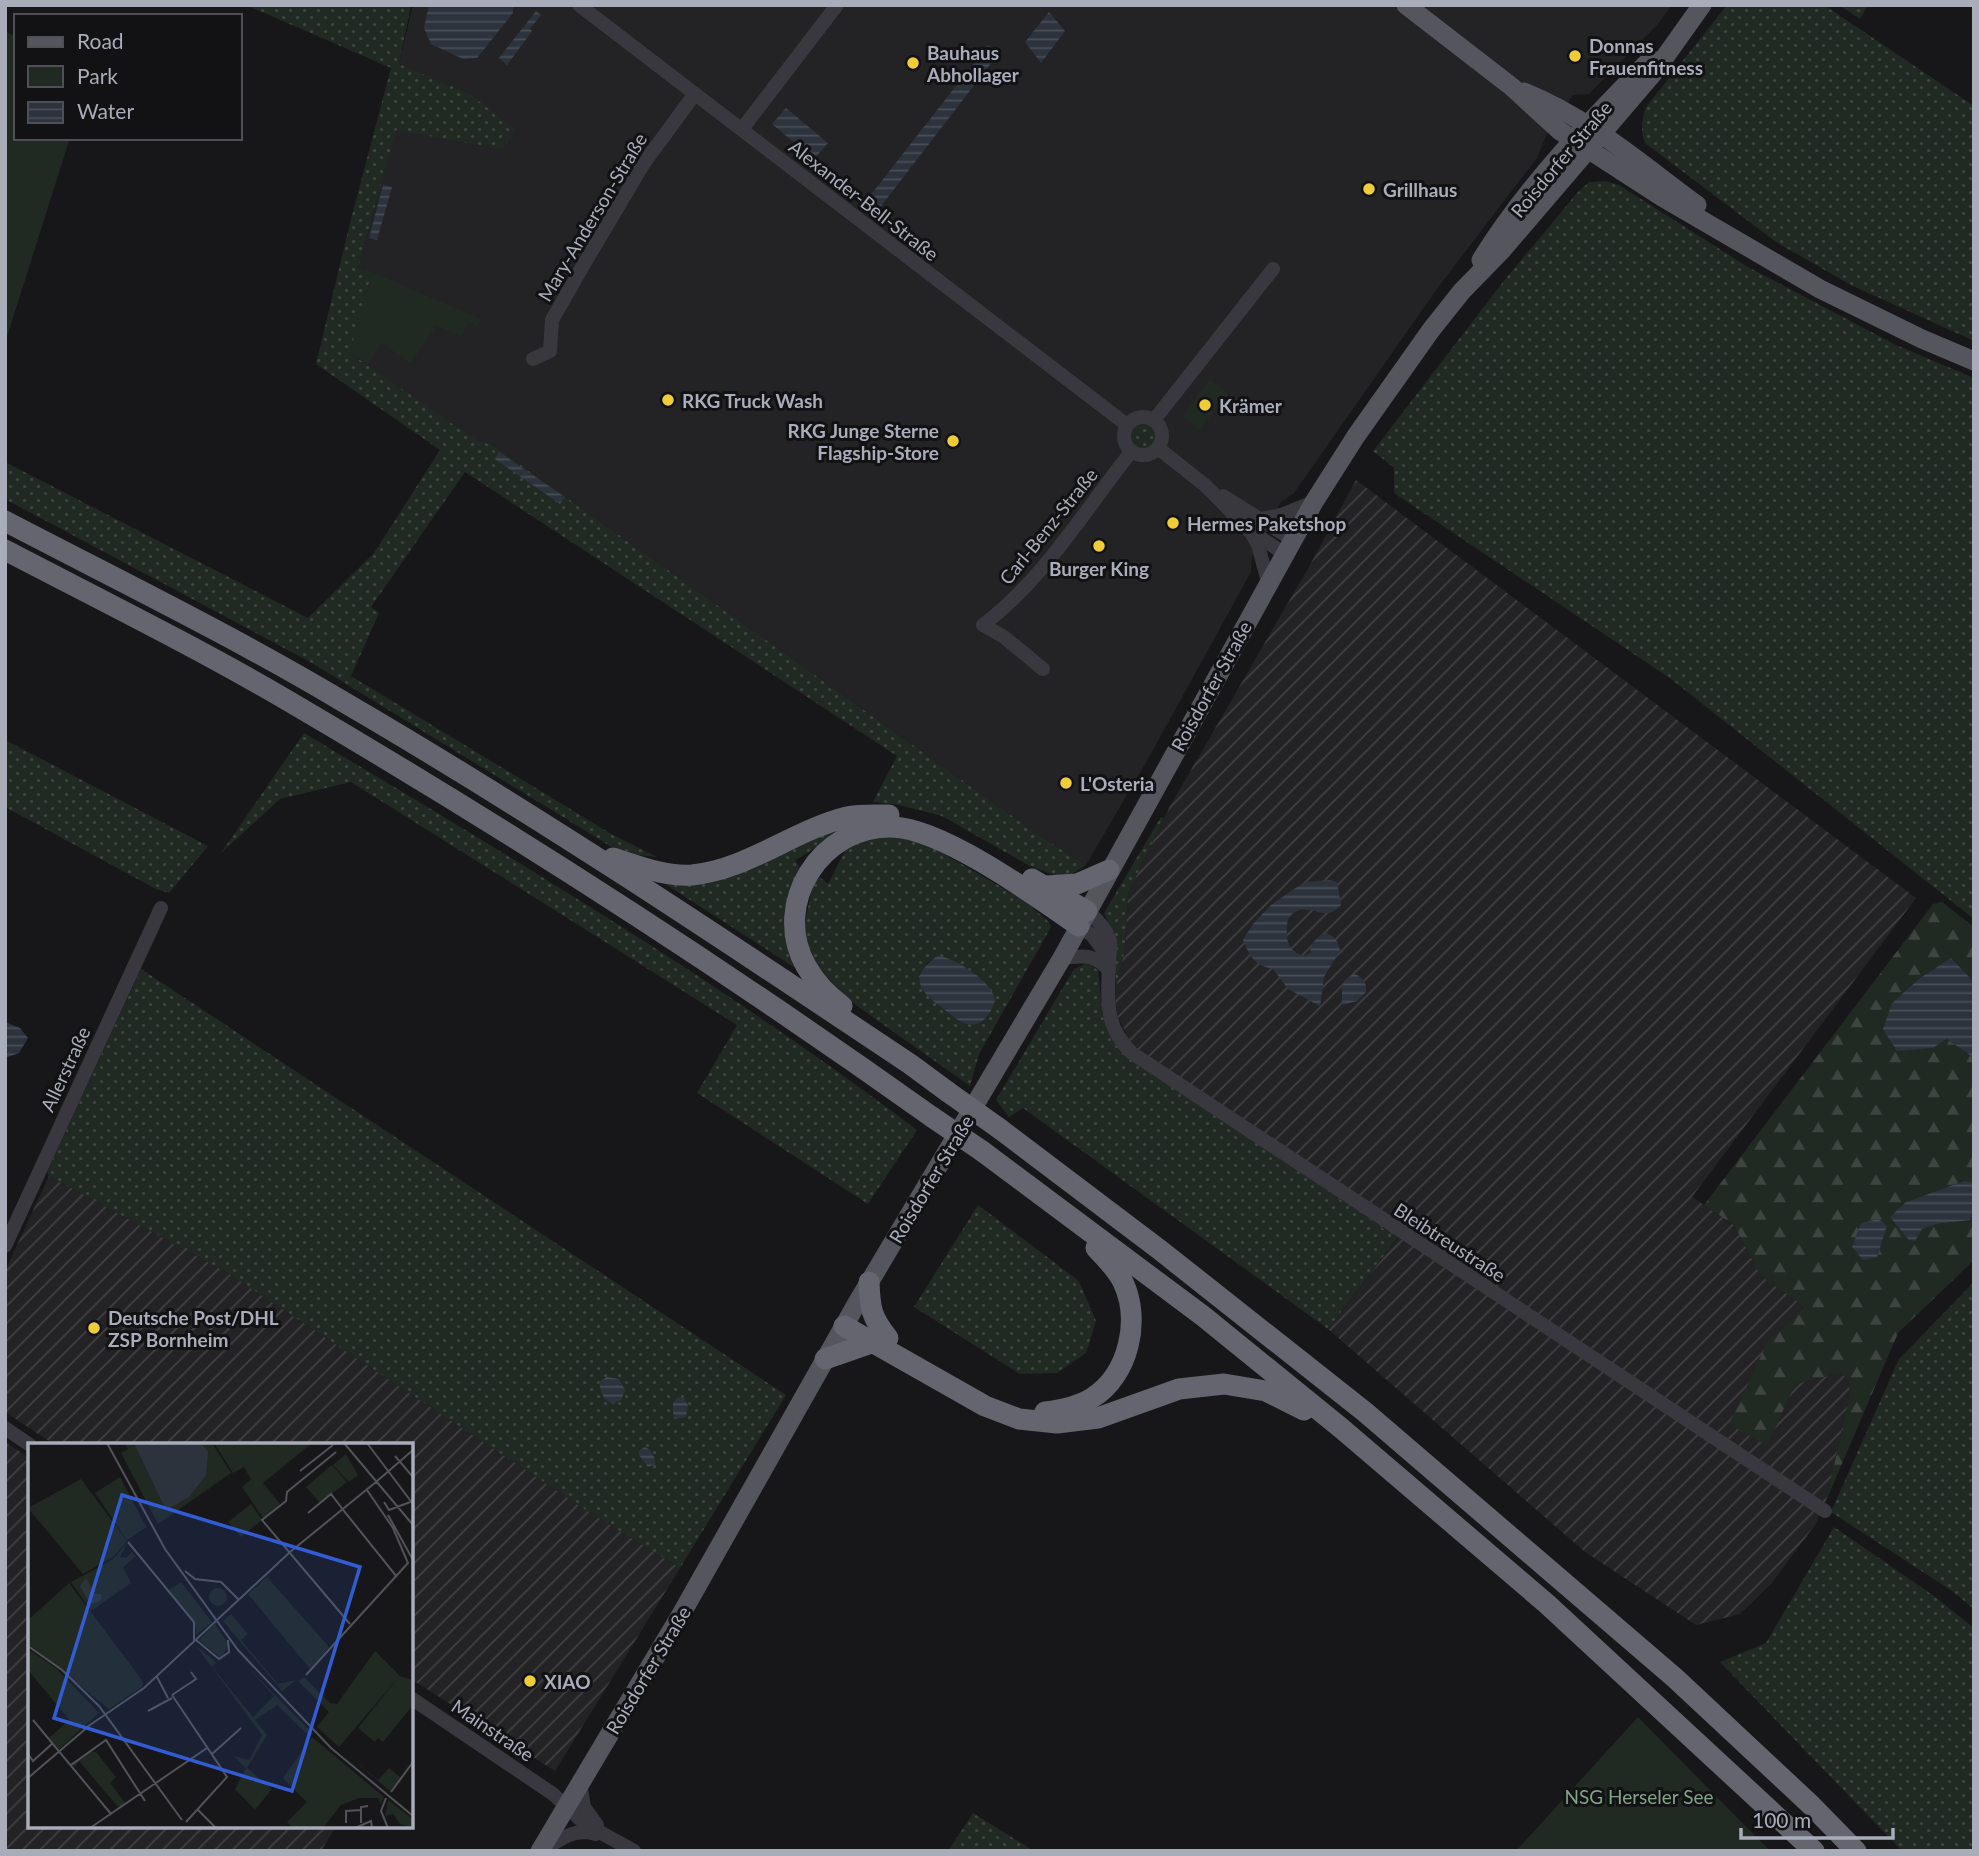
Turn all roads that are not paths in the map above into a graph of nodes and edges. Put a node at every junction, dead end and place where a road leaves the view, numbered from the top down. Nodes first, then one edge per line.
1 (579, 5) edge
2 (837, 5) edge
3 (1406, 5) edge
4 (1701, 6) edge
5 (1512, 88) junction
6 (694, 94) junction
7 (1595, 129) junction
8 (741, 130) junction
9 (1581, 145) junction
10 (1750, 247) junction
11 (1273, 269) dead end
12 (533, 359) dead end
13 (1974, 361) edge
14 (1154, 420) junction
15 (1127, 425) junction
16 (1158, 448) junction
17 (1131, 452) junction
18 (1206, 486) junction
19 (1314, 502) junction
20 (1261, 519) junction
21 (5, 521) edge
22 (1249, 530) junction
23 (1289, 547) junction
24 (5, 550) edge
25 (1268, 582) junction
26 (1043, 669) dead end
27 (588, 850) junction
28 (1109, 870) junction
29 (1043, 886) junction
30 (161, 908) dead end
31 (1083, 919) junction
32 (1062, 958) junction
33 (1109, 964) junction
34 (910, 1063) junction
35 (1047, 1200) junction
36 (5, 1246) edge
37 (869, 1282) junction
38 (846, 1322) junction
39 (880, 1340) junction
40 (825, 1359) junction
41 (5, 1428) edge
42 (1341, 1428) junction
43 (28, 1444) edge
44 (1825, 1511) dead end
45 (413, 1699) edge
46 (580, 1783) junction
47 (560, 1800) junction
48 (607, 1837) junction
49 (541, 1851) edge
50 (634, 1851) edge
51 (1814, 1851) edge
52 (1856, 1851) edge

1 - 6 street, Alexander-Bell-Straße
2 - 8 street
3 - 5 main road
4 - 7 main road, Roisdorfer Straße
5 - 7 main road
5 - 9 main road
6 - 8 street, Alexander-Bell-Straße
6 - 12 street, Mary-Anderson-Straße
7 - 9 main road, Roisdorfer Straße
7 - 10 main road
8 - 15 street, Alexander-Bell-Straße
9 - 10 main road
9 - 19 main road, Roisdorfer Straße
10 - 13 main road
11 - 14 street
14 - 15 street
14 - 16 street
15 - 17 street
16 - 17 street
16 - 18 street
17 - 26 street, Carl-Benz-Straße
18 - 20 street
18 - 22 street
19 - 20 street
19 - 23 main road, Roisdorfer Straße
20 - 23 street
21 - 27 highway
22 - 23 street
22 - 25 street
23 - 25 main road, Roisdorfer Straße
24 - 35 highway, bridge
25 - 28 main road, Roisdorfer Straße
27 - 29 highway
27 - 34 highway
28 - 29 highway
28 - 31 main road, Roisdorfer Straße
29 - 31 highway
30 - 36 street, Allerstraße
31 - 32 main road, Roisdorfer Straße
31 - 33 street, Bleibtreustraße
31 - 34 highway
32 - 33 street
32 - 37 main road, Roisdorfer Straße
33 - 44 street, Bleibtreustraße
34 - 52 highway, bridge
35 - 39 highway
35 - 42 highway
37 - 38 main road, Roisdorfer Straße
37 - 39 highway
38 - 39 highway
38 - 40 main road, Roisdorfer Straße
39 - 40 highway
39 - 42 highway
40 - 46 main road, Roisdorfer Straße
41 - 43 street
42 - 51 highway
45 - 47 street, Mainstraße
46 - 47 main road, Roisdorfer Straße
46 - 48 street
47 - 48 street, Mainstraße
47 - 49 main road, Roisdorfer Straße
48 - 49 street
48 - 50 street

